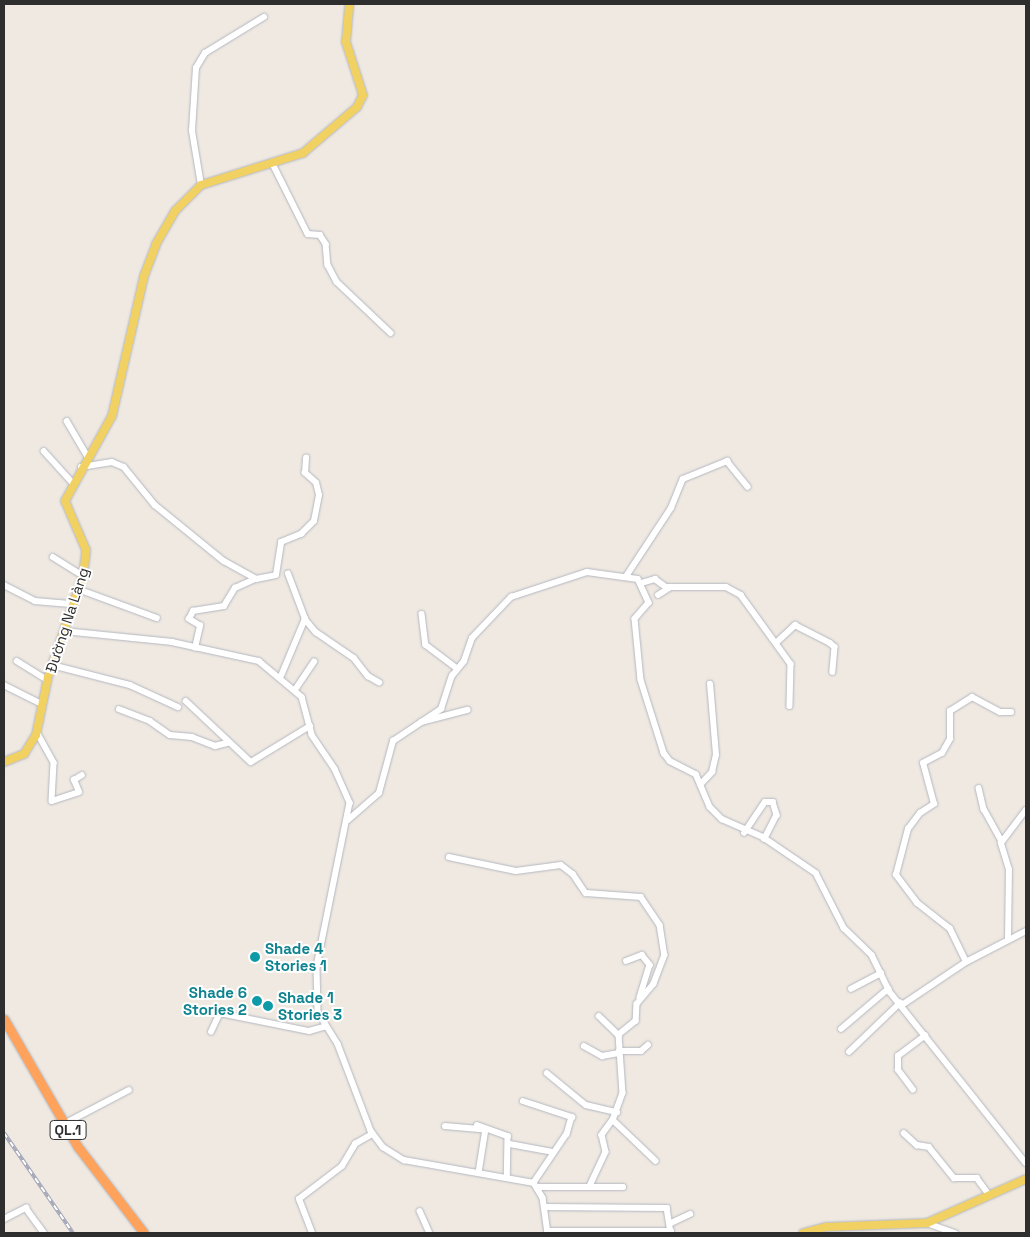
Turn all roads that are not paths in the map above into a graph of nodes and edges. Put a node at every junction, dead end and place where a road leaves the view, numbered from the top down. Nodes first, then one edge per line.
1 (349, 4) edge
2 (264, 17) dead end
3 (273, 164) junction
4 (201, 185) junction
5 (390, 333) dead end
6 (67, 421) dead end
7 (44, 451) dead end
8 (88, 457) junction
9 (306, 458) dead end
10 (81, 467) junction
11 (73, 483) junction
12 (748, 487) dead end
13 (53, 557) dead end
14 (288, 574) dead end
15 (627, 575) junction
16 (83, 576) junction
17 (255, 579) junction
18 (642, 583) junction
19 (4, 585) edge
20 (670, 587) junction
21 (78, 589) junction
22 (658, 595) dead end
23 (73, 604) junction
24 (422, 614) dead end
25 (157, 618) dead end
26 (306, 619) junction
27 (64, 631) junction
28 (777, 642) junction
29 (195, 648) junction
30 (16, 661) dead end
31 (314, 662) dead end
32 (52, 665) junction
33 (457, 668) junction
34 (833, 672) dead end
35 (281, 676) junction
36 (47, 680) junction
37 (380, 682) dead end
38 (710, 684) dead end
39 (4, 685) edge
40 (295, 690) junction
41 (186, 700) dead end
42 (40, 703) junction
43 (790, 706) dead end
44 (178, 707) dead end
45 (119, 709) dead end
46 (467, 710) dead end
47 (1011, 712) dead end
48 (419, 721) junction
49 (310, 726) junction
50 (37, 732) junction
51 (227, 743) junction
52 (4, 762) edge
53 (82, 775) dead end
54 (700, 785) junction
55 (980, 788) dead end
56 (1026, 810) edge
57 (348, 820) junction
58 (744, 832) junction
59 (765, 839) junction
60 (1002, 841) junction
61 (449, 857) dead end
62 (1026, 931) edge
63 (1008, 939) junction
64 (626, 961) dead end
65 (966, 962) junction
66 (881, 973) junction
67 (851, 989) dead end
68 (888, 989) junction
69 (640, 999) junction
70 (901, 1004) junction
71 (599, 1016) dead end
72 (4, 1019) edge
73 (324, 1027) junction
74 (841, 1029) dead end
75 (211, 1032) dead end
76 (619, 1035) junction
77 (925, 1036) junction
78 (648, 1044) dead end
79 (584, 1046) dead end
80 (619, 1052) junction
81 (850, 1052) dead end
82 (547, 1073) dead end
83 (129, 1090) dead end
84 (913, 1090) dead end
85 (523, 1101) dead end
86 (617, 1112) junction
87 (613, 1120) junction
88 (64, 1124) junction
89 (445, 1126) dead end
90 (482, 1128) junction
91 (904, 1133) dead end
92 (372, 1134) junction
93 (510, 1144) junction
94 (553, 1152) junction
95 (656, 1161) dead end
96 (1026, 1163) edge
97 (479, 1170) junction
98 (507, 1175) junction
99 (1026, 1179) edge
100 (536, 1185) junction
101 (590, 1187) junction
102 (623, 1187) dead end
103 (990, 1196) junction
104 (546, 1207) junction
105 (420, 1211) dead end
106 (690, 1214) dead end
107 (4, 1219) edge
108 (671, 1223) junction
109 (926, 1223) junction
110 (548, 1232) edge
111 (671, 1232) edge
112 (44, 1233) edge
113 (144, 1233) edge
114 (312, 1233) edge
115 (430, 1233) edge
116 (803, 1233) edge
117 (955, 1233) edge

1 - 3 main road
2 - 4 street
3 - 4 main road
3 - 5 street
4 - 8 main road, Đường Na Làng
6 - 8 street
7 - 11 street
8 - 10 main road, Đường Na Làng
9 - 17 street
10 - 11 main road, Đường Na Làng
10 - 17 street
11 - 16 main road, Đường Na Làng
12 - 15 street
13 - 16 street
14 - 26 street
15 - 18 street
15 - 33 street
16 - 21 main road, Đường Na Làng
17 - 29 street
18 - 20 street
18 - 54 street
19 - 23 street
20 - 22 street
20 - 28 street
21 - 23 main road, Đường Na Làng
21 - 25 street
23 - 27 main road, Đường Na Làng
24 - 33 street
26 - 35 street
26 - 37 street
27 - 29 street
27 - 32 main road, Đường Na Làng
28 - 34 street
28 - 43 street
29 - 35 street
30 - 36 street
31 - 40 street
32 - 36 main road, Đường Na Làng
32 - 44 street
33 - 48 street
35 - 40 street
36 - 42 main road, Đường Na Làng
38 - 54 street
39 - 42 street
40 - 49 street
41 - 51 street
42 - 50 main road, Đường Na Làng
45 - 51 street
46 - 48 street
47 - 65 street
48 - 57 street
49 - 51 street
49 - 57 street
50 - 52 main road, Đường Na Làng
50 - 53 street
54 - 58 street
55 - 60 street
56 - 60 street
57 - 73 street
58 - 59 street
58 - 59 street
59 - 66 street
60 - 63 street
61 - 69 street
62 - 63 street
63 - 65 street
64 - 69 street
65 - 70 street
66 - 67 street
66 - 68 street
68 - 70 street
68 - 74 street
69 - 76 street
70 - 77 street
70 - 81 street
71 - 76 street
72 - 88 highway, QL.1
73 - 75 street
73 - 92 street
76 - 80 street
77 - 84 street
77 - 96 street
78 - 80 street
79 - 80 street
80 - 86 street
82 - 86 street
83 - 88 street
85 - 94 street
86 - 87 street
87 - 95 street
87 - 101 street
88 - 113 highway, QL.1
89 - 90 street
90 - 93 street
90 - 97 street
91 - 103 street
92 - 97 street
92 - 114 street
93 - 94 street
93 - 98 street
94 - 100 street
97 - 98 street
98 - 100 street
99 - 103 main road
100 - 101 street
100 - 104 street
101 - 102 street
103 - 109 main road
104 - 108 street
104 - 110 street
105 - 115 street
106 - 108 street
107 - 112 street
108 - 111 street
109 - 116 main road
109 - 117 street
110 - 111 street

